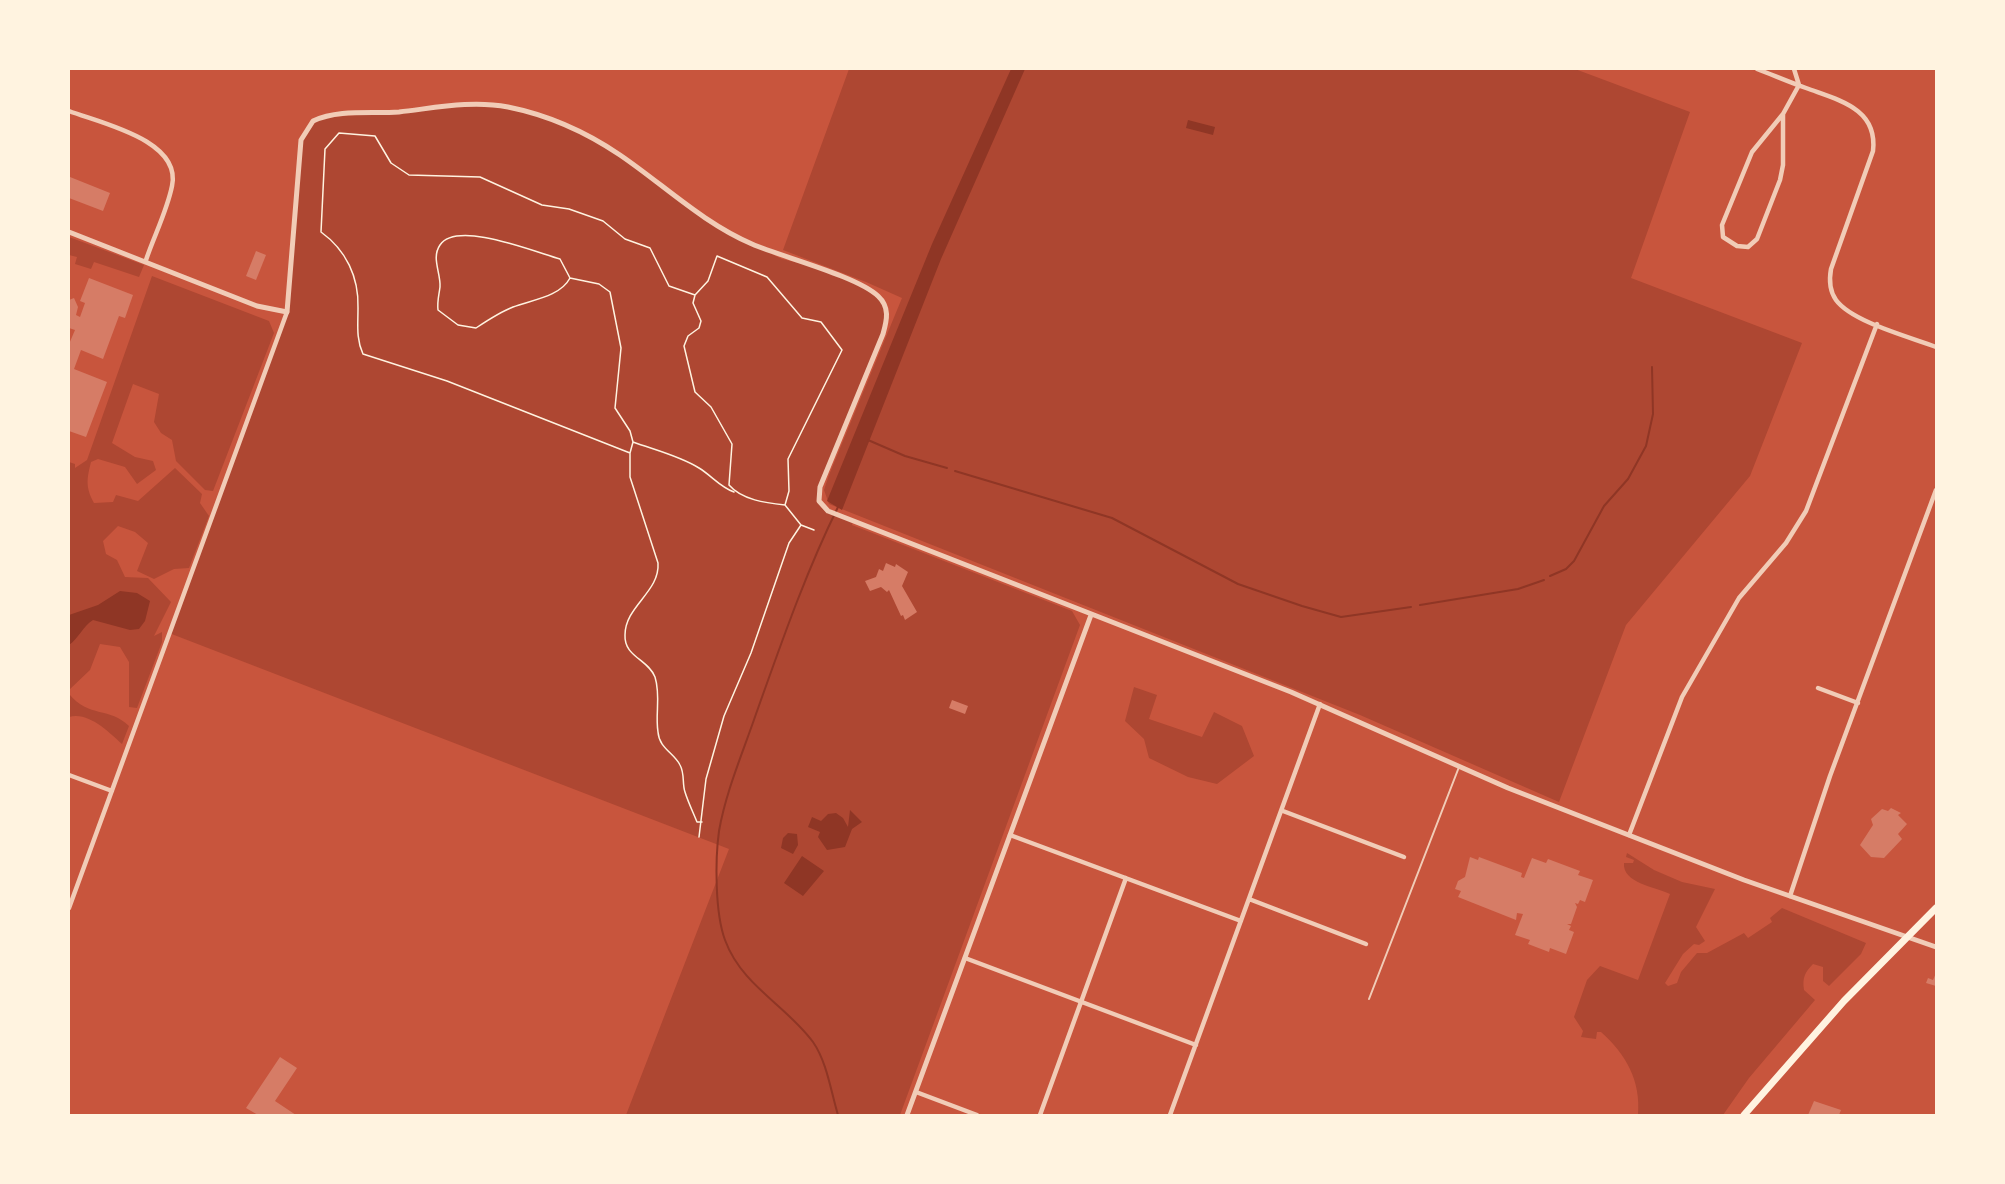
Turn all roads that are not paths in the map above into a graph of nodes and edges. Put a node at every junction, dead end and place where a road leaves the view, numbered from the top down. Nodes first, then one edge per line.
1 (1757, 69) edge
2 (1794, 69) edge
3 (1799, 85) junction
4 (69, 111) edge
5 (1783, 114) junction
6 (69, 232) edge
7 (146, 260) junction
8 (287, 312) junction
9 (1877, 324) junction
10 (1936, 347) edge
11 (1936, 490) edge
12 (1091, 615) junction
13 (1818, 688) dead end
14 (1858, 703) junction
15 (1320, 704) junction
16 (1459, 767) junction
17 (69, 775) edge
18 (112, 791) junction
19 (1282, 811) junction
20 (1010, 835) junction
21 (1629, 835) junction
22 (1404, 857) dead end
23 (1126, 878) junction
24 (1790, 896) junction
25 (1249, 899) junction
26 (69, 908) edge
27 (1936, 908) edge
28 (1241, 921) junction
29 (1907, 936) junction
30 (1366, 944) dead end
31 (1936, 946) edge
32 (965, 958) junction
33 (1370, 999) dead end
34 (1082, 1001) junction
35 (1196, 1045) junction
36 (916, 1092) junction
37 (907, 1115) edge
38 (977, 1115) edge
39 (1040, 1115) edge
40 (1170, 1115) edge
41 (1744, 1115) edge

1 - 3 street
2 - 3 street
3 - 5 street
3 - 9 street
4 - 7 street
5 - 5 street
6 - 7 street
7 - 8 street
8 - 12 street
8 - 18 street
9 - 10 street
9 - 21 street
11 - 14 street
12 - 15 street
12 - 20 street
13 - 14 street
14 - 24 street
15 - 16 street
15 - 19 street
16 - 21 street
16 - 33 lane
17 - 18 street
18 - 26 street
19 - 22 street
19 - 25 street
20 - 23 street
20 - 32 street
21 - 24 street
23 - 28 street
23 - 34 street
24 - 29 street
25 - 28 street
25 - 30 street
27 - 29 main road
28 - 35 street
29 - 31 street
29 - 41 main road
32 - 34 street
32 - 36 street
34 - 35 street
34 - 39 street
35 - 40 street
36 - 37 street
36 - 38 street

